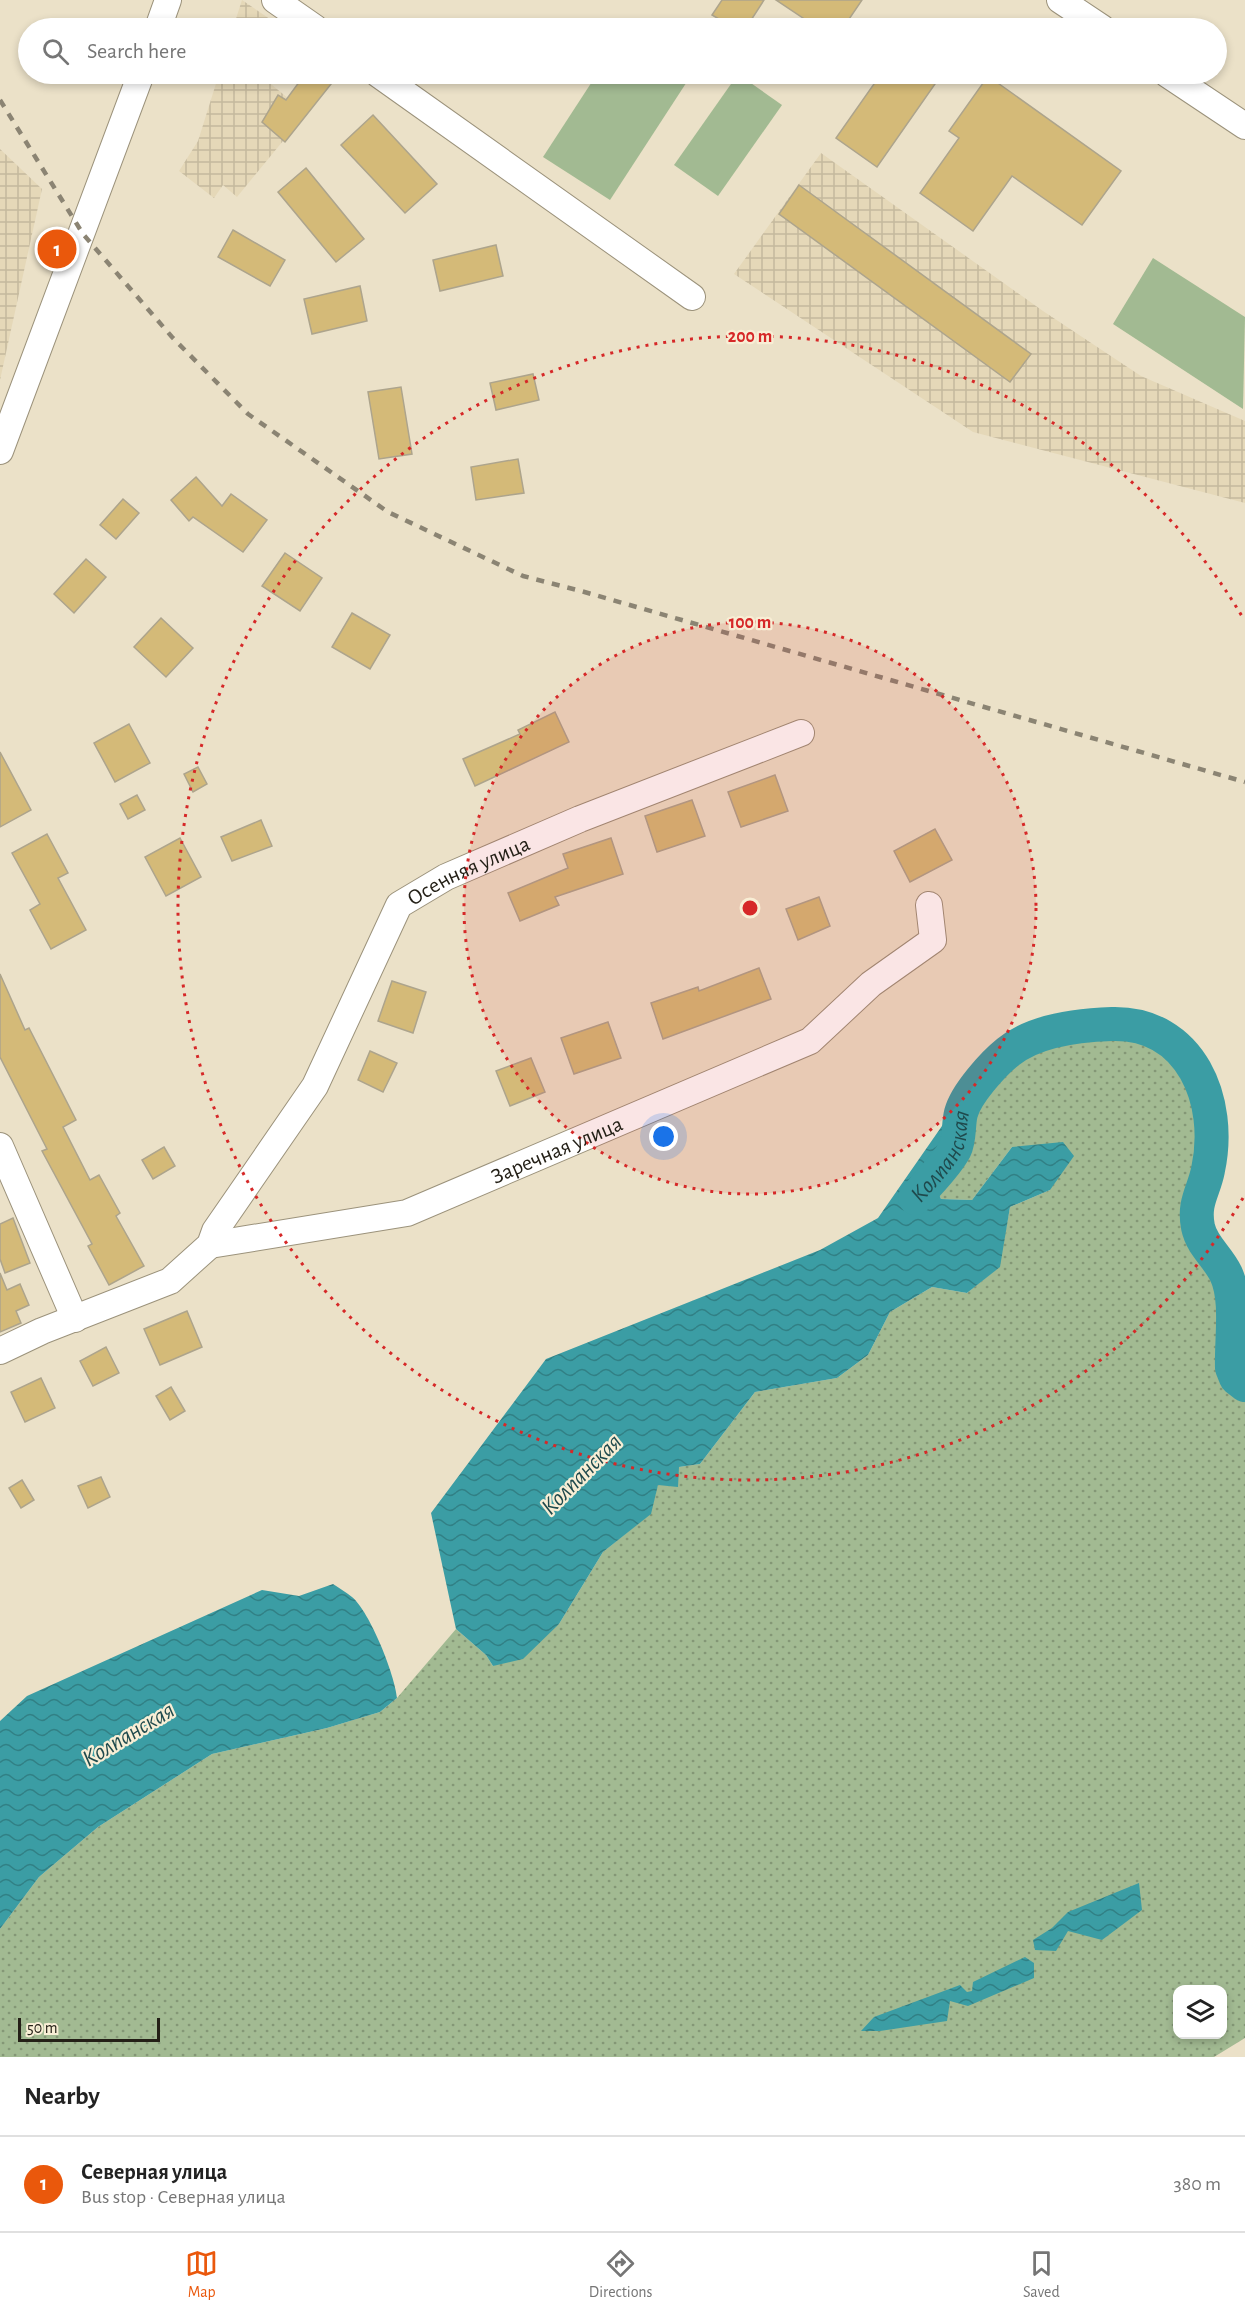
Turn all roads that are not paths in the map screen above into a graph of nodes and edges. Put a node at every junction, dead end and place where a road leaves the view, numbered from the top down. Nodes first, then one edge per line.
1 (168, 0) edge
2 (274, 0) edge
3 (1060, 0) edge
4 (162, 18) edge
5 (300, 18) edge
6 (1087, 18) edge
7 (137, 84) edge
8 (392, 84) edge
9 (1182, 84) edge
10 (1245, 126) edge
11 (692, 297) dead end
12 (0, 451) edge
13 (801, 733) dead end
14 (929, 905) dead end
15 (0, 1146) edge
16 (210, 1245) junction
17 (75, 1319) junction
18 (0, 1351) edge

1 - 4 street
2 - 5 street
3 - 6 street
7 - 12 street
8 - 11 street
9 - 10 street
13 - 16 street, Осенняя улица
14 - 16 street, Заречная улица
15 - 17 street
16 - 17 street
17 - 18 street

